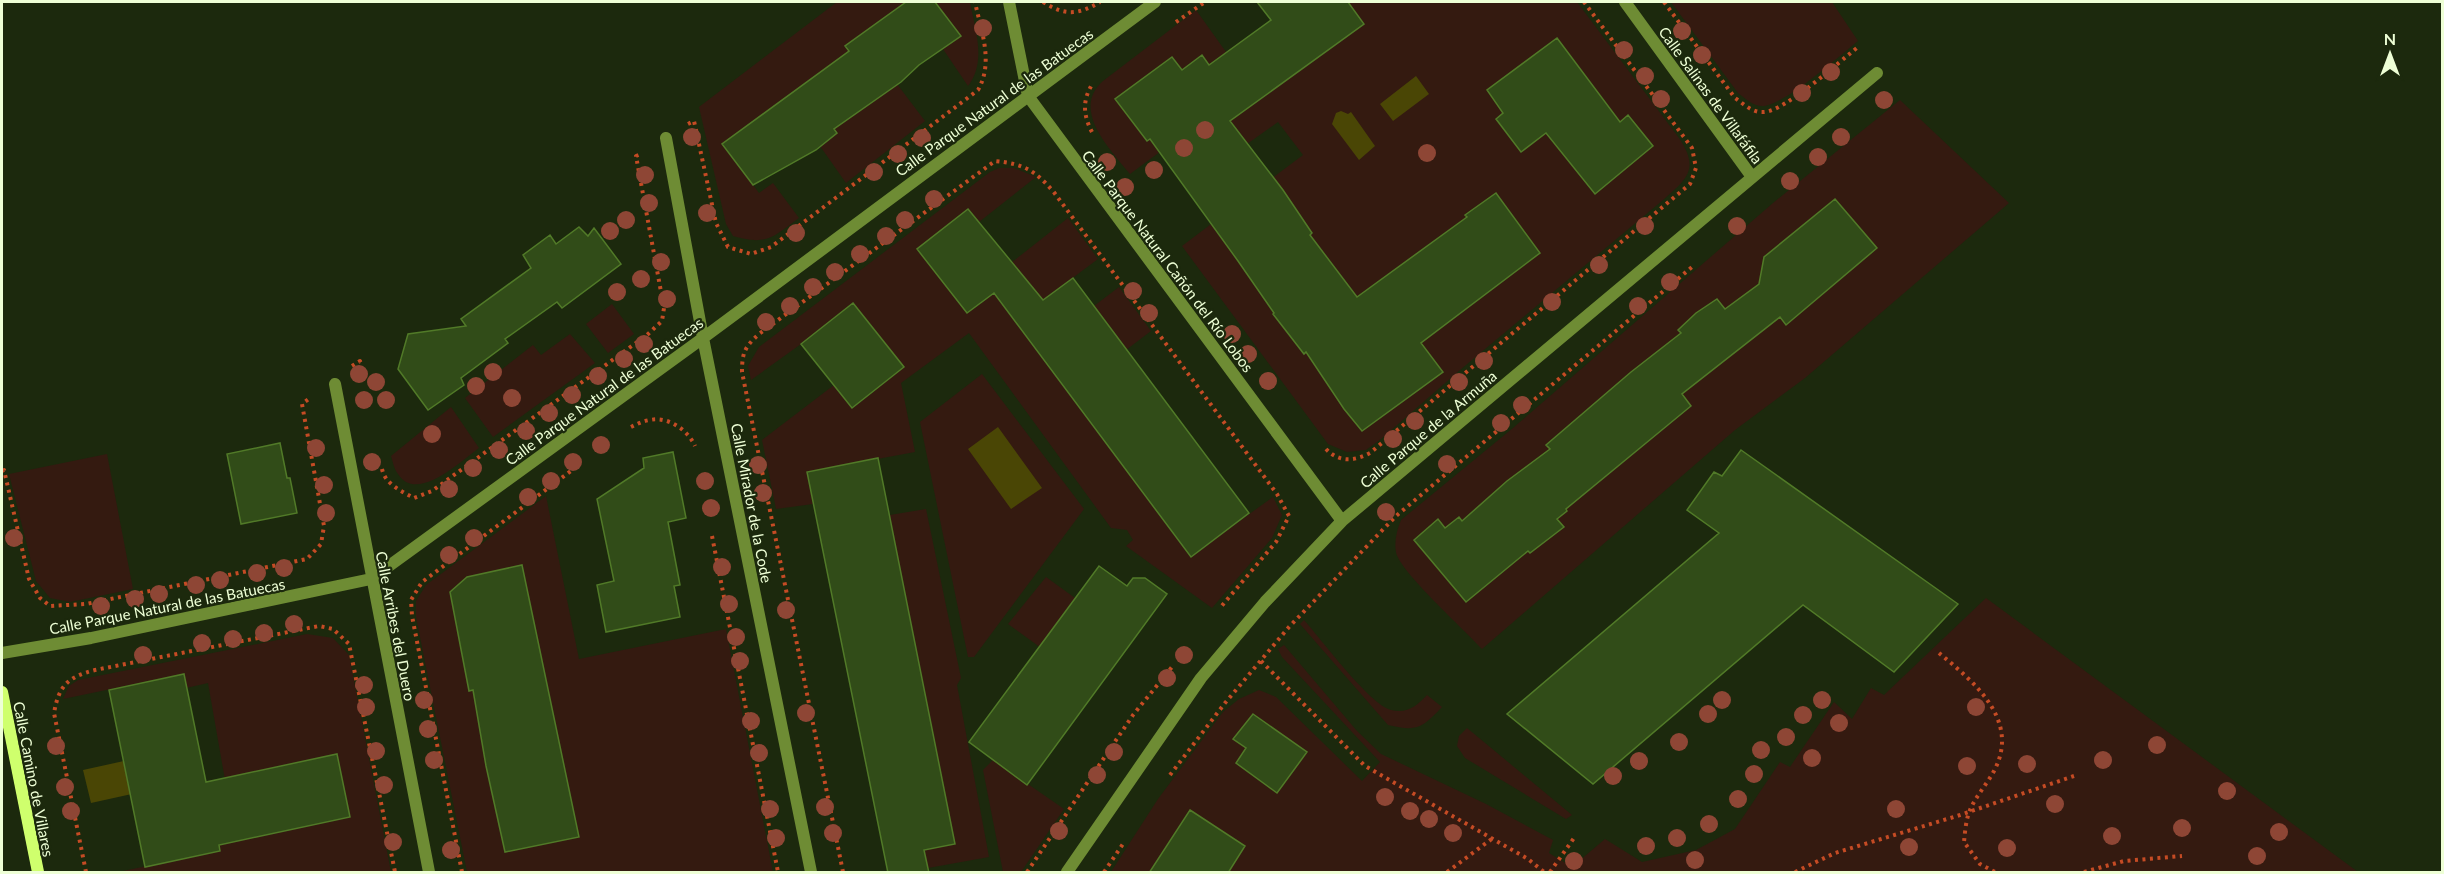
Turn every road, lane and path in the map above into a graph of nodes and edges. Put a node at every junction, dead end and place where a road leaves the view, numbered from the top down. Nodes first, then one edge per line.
1 (975, 2) edge
2 (1009, 2) edge
3 (1043, 2) edge
4 (1100, 2) edge
5 (1155, 2) edge
6 (1205, 2) edge
7 (1584, 2) edge
8 (1624, 2) edge
9 (1664, 2) edge
10 (1168, 28) dead end
11 (1858, 47) dead end
12 (1876, 73) dead end
13 (1095, 81) dead end
14 (1028, 96) junction
15 (666, 138) junction
16 (1097, 141) dead end
17 (1752, 177) junction
18 (1700, 261) dead end
19 (703, 338) junction
20 (344, 373) dead end
21 (335, 384) dead end
22 (365, 384) dead end
23 (319, 392) dead end
24 (622, 434) dead end
25 (1319, 441) dead end
26 (697, 456) dead end
27 (585, 460) dead end
28 (381, 464) dead end
29 (2, 471) edge
30 (1342, 521) junction
31 (710, 524) dead end
32 (371, 579) junction
33 (1218, 611) dead end
34 (2, 653) edge
35 (1939, 653) dead end
36 (1261, 661) junction
37 (1176, 662) dead end
38 (2, 692) edge
39 (2074, 777) dead end
40 (1165, 782) dead end
41 (1969, 812) junction
42 (1128, 836) dead end
43 (1493, 838) junction
44 (1574, 838) dead end
45 (2182, 856) dead end
46 (38, 873) edge
47 (86, 873) edge
48 (395, 873) edge
49 (429, 873) edge
50 (462, 873) edge
51 (778, 873) edge
52 (811, 873) edge
53 (843, 873) edge
54 (1027, 873) edge
55 (1067, 873) edge
56 (1104, 873) edge
57 (1447, 873) edge
58 (1544, 873) edge
59 (1550, 873) edge
60 (1795, 873) edge
61 (1995, 873) edge
62 (2084, 873) edge

1 - 15 path
2 - 14 street, Calle Parque Natural Cañón del Río Lobos
3 - 4 path
5 - 14 street, Calle Parque Natural de las Batuecas
6 - 10 path
7 - 25 path
8 - 17 street, Calle Salinas de Villafáfila
9 - 11 path
12 - 17 street, Calle Parque de la Armuña
13 - 16 path
14 - 19 street, Calle Parque Natural de las Batuecas
14 - 30 street, Calle Parque Natural Cañón del Río Lobos
15 - 19 street, Calle Mirador de la Code
15 - 28 path
17 - 30 street, Calle Parque de la Armuña
18 - 36 path
19 - 32 street, Calle Parque Natural de las Batuecas
19 - 52 street, Calle Mirador de la Code
20 - 22 path
21 - 32 street, Calle Arribes del Duero
23 - 29 path
24 - 26 path
27 - 50 path
30 - 55 street, Calle Parque de la Armuña
31 - 51 path
32 - 34 street, Calle Parque Natural de las Batuecas
32 - 49 street, Calle Arribes del Duero
33 - 53 path
35 - 41 path
36 - 40 path
36 - 43 path
37 - 54 path
38 - 46 street, Calle Camino de Villares
39 - 41 path
41 - 60 path
41 - 61 path
42 - 56 path
43 - 57 path
43 - 58 path
44 - 59 path
45 - 62 path
47 - 48 path

